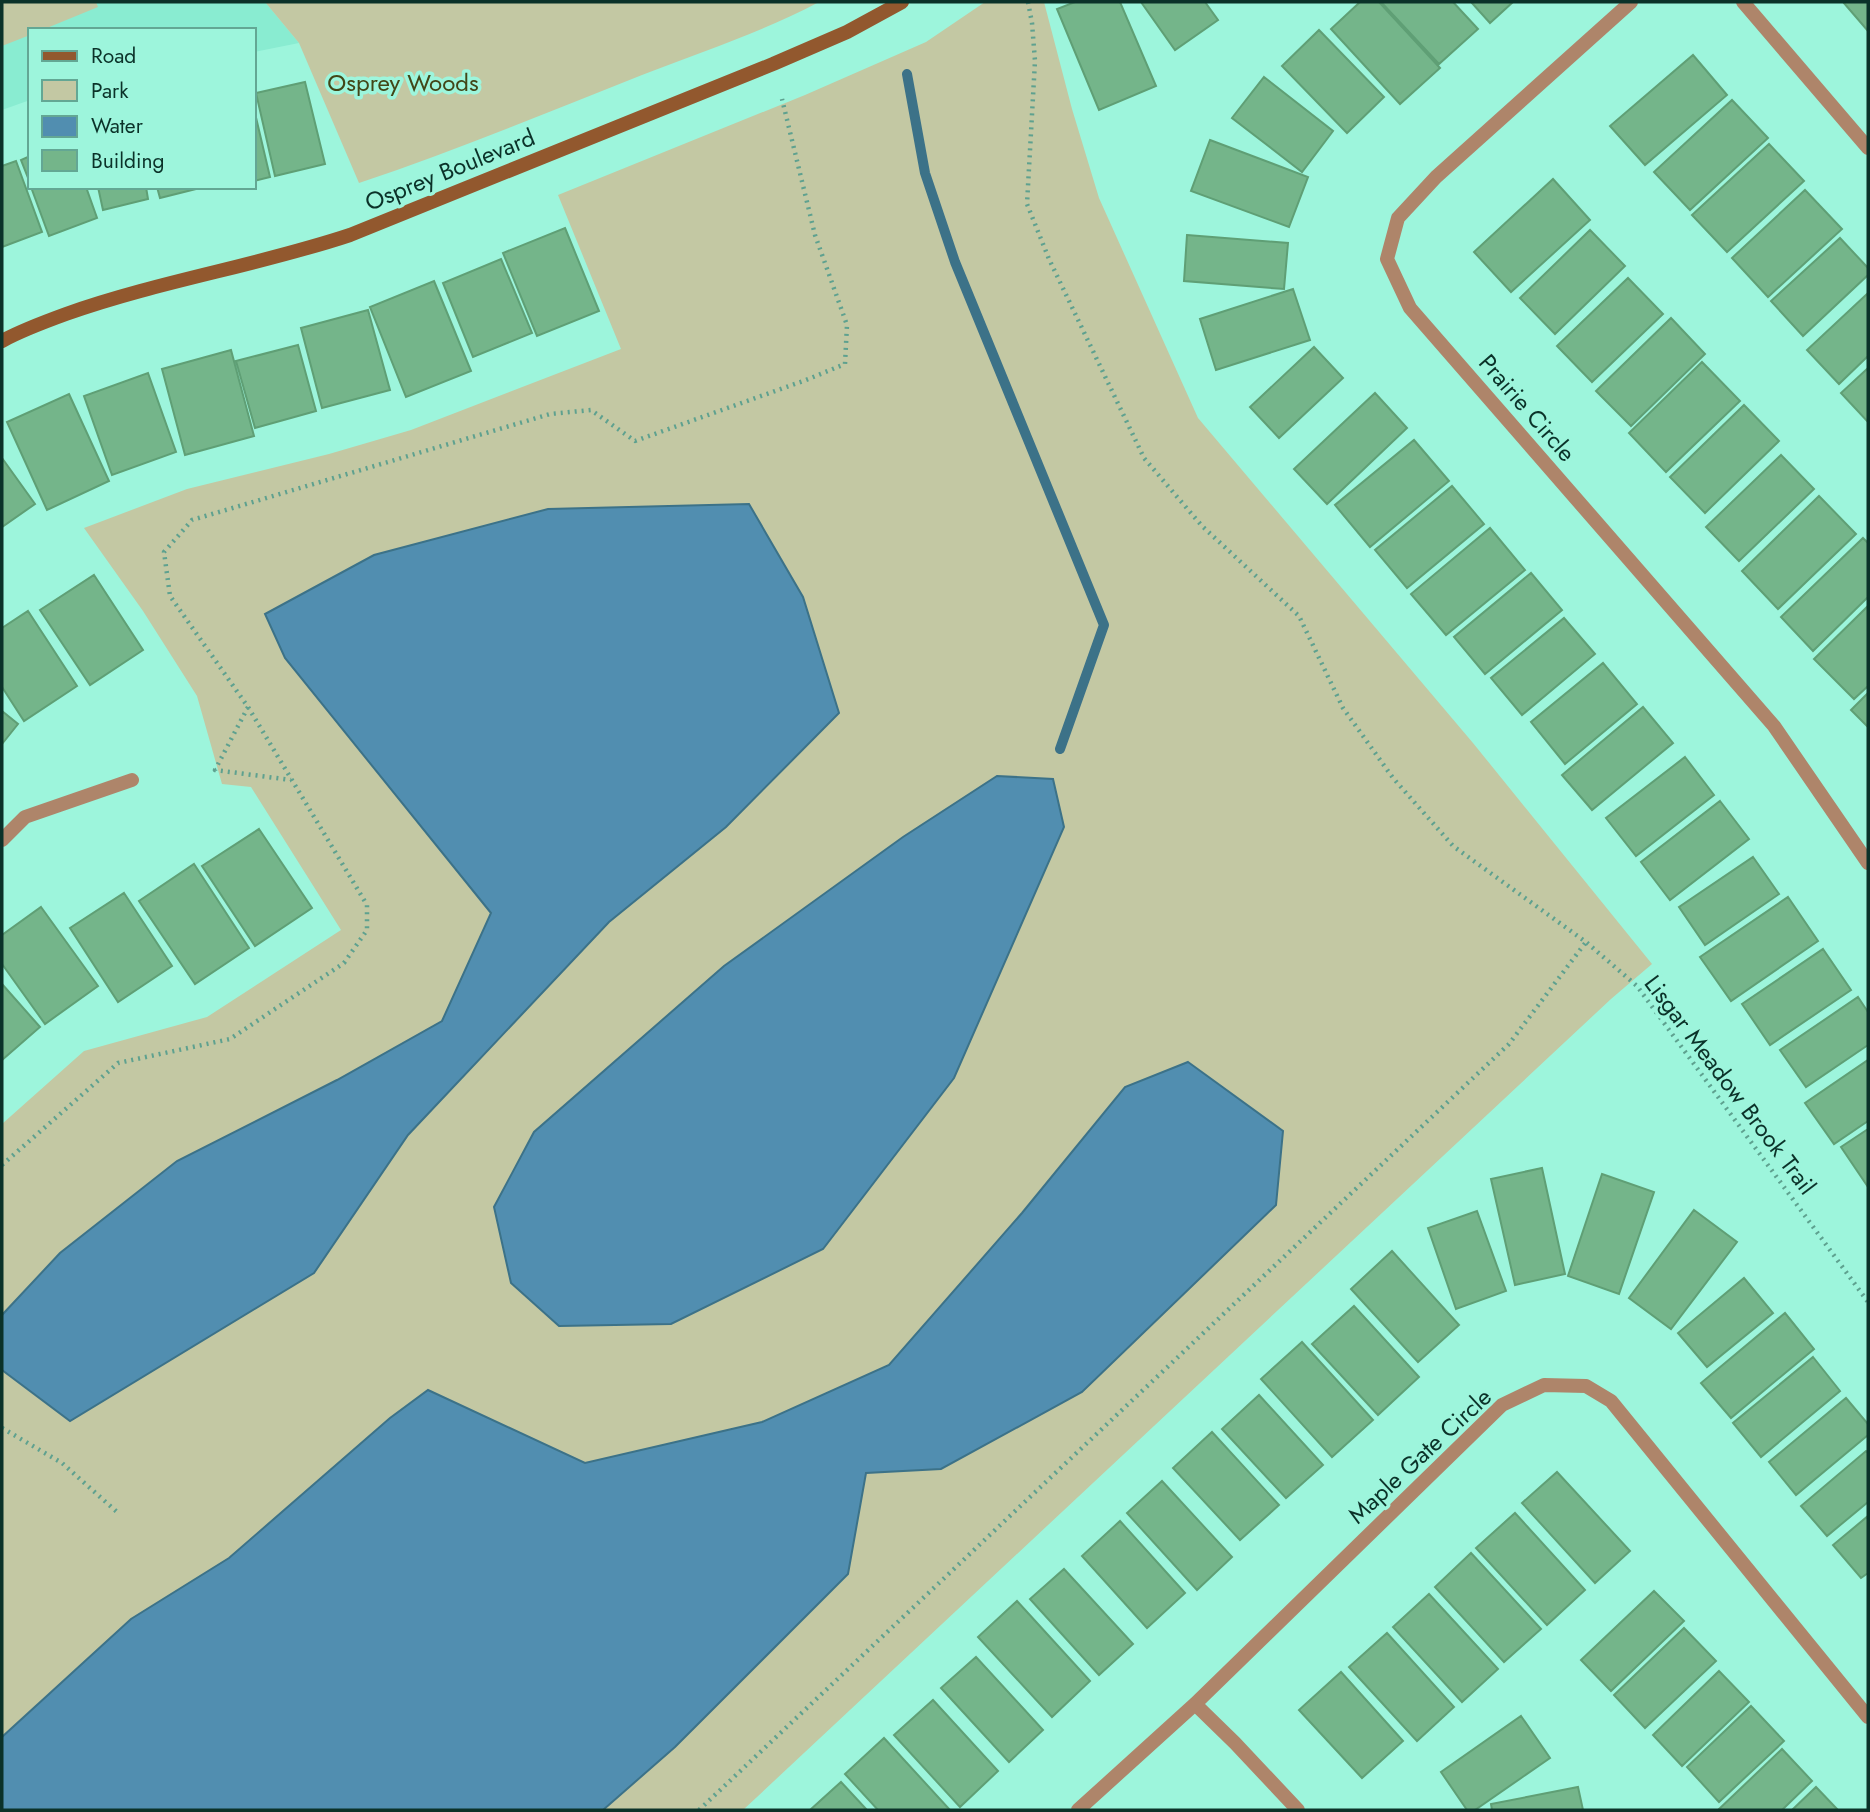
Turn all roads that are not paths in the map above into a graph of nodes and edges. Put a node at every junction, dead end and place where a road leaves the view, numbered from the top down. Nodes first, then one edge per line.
1 (902, 2) edge
2 (1631, 2) edge
3 (1743, 2) edge
4 (1868, 148) edge
5 (2, 341) edge
6 (132, 780) dead end
7 (2, 840) edge
8 (1868, 863) edge
9 (1195, 1704) junction
10 (1868, 1717) edge
11 (1078, 1810) edge
12 (1298, 1810) edge

1 - 5 street, Osprey Boulevard
2 - 8 street, Prairie Circle
3 - 4 street
6 - 7 street
9 - 10 street, Maple Gate Circle
9 - 11 street, Maple Gate Circle
9 - 12 street

